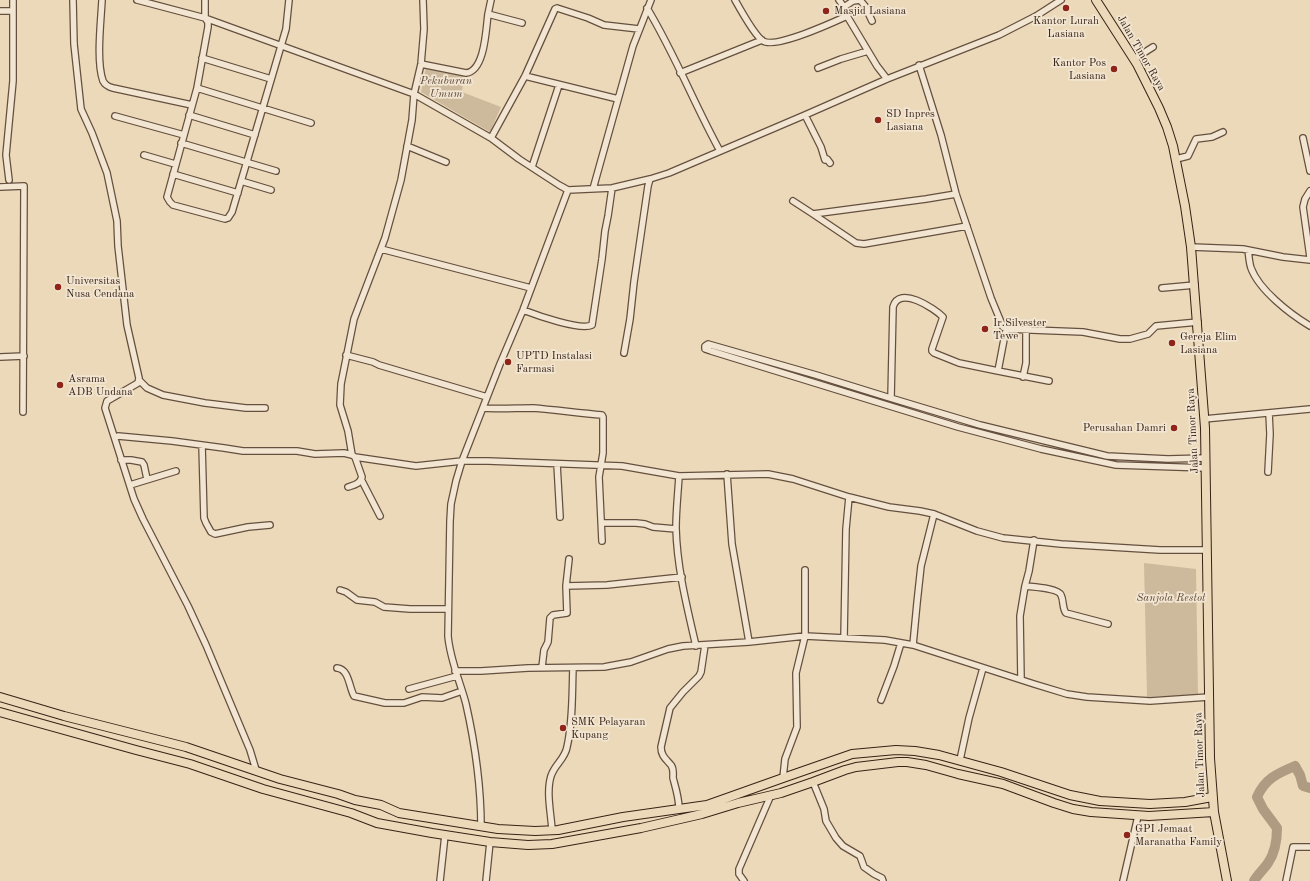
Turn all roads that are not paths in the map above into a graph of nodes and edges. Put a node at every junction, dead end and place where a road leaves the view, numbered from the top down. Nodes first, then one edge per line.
1 (13, 0) edge
2 (73, 0) edge
3 (102, 0) edge
4 (137, 0) edge
5 (205, 0) edge
6 (289, 0) edge
7 (423, 0) edge
8 (491, 0) edge
9 (651, 0) edge
10 (735, 0) edge
11 (839, 0) edge
12 (1061, 0) edge
13 (1096, 0) edge
14 (844, 7) junction
15 (647, 8) junction
16 (0, 11) edge
17 (13, 11) junction
18 (488, 14) junction
19 (847, 16) junction
20 (205, 18) junction
21 (872, 21) dead end
22 (522, 24) dead end
23 (639, 29) junction
24 (762, 40) junction
25 (280, 45) junction
26 (1153, 47) dead end
27 (868, 51) junction
28 (202, 58) junction
29 (1134, 59) junction
30 (421, 64) junction
31 (919, 65) junction
32 (818, 68) dead end
33 (680, 73) junction
34 (525, 76) junction
35 (271, 79) junction
36 (887, 79) junction
37 (559, 85) junction
38 (197, 88) junction
39 (414, 94) junction
40 (618, 99) junction
41 (192, 105) junction
42 (263, 108) junction
43 (189, 115) junction
44 (805, 115) junction
45 (115, 116) dead end
46 (311, 123) dead end
47 (1224, 132) dead end
48 (184, 135) junction
49 (255, 135) junction
50 (491, 138) junction
51 (1303, 138) dead end
52 (181, 143) junction
53 (407, 146) junction
54 (720, 151) junction
55 (144, 155) dead end
56 (1176, 159) junction
57 (446, 162) dead end
58 (247, 163) junction
59 (830, 163) dead end
60 (175, 164) junction
61 (532, 167) junction
62 (1310, 170) edge
63 (276, 171) dead end
64 (173, 174) junction
65 (650, 179) junction
66 (10, 180) dead end
67 (241, 181) junction
68 (0, 187) edge
69 (612, 188) junction
70 (593, 189) junction
71 (271, 190) dead end
72 (568, 190) junction
73 (1310, 191) edge
74 (238, 193) junction
75 (956, 194) junction
76 (793, 201) dead end
77 (813, 214) junction
78 (967, 226) junction
79 (1191, 247) junction
80 (381, 249) junction
81 (1248, 250) junction
82 (1310, 257) edge
83 (1310, 260) edge
84 (1195, 285) junction
85 (531, 288) junction
86 (1162, 288) dead end
87 (523, 310) junction
88 (1198, 322) junction
89 (1310, 326) edge
90 (1006, 329) junction
91 (1026, 330) junction
92 (624, 353) dead end
93 (346, 355) junction
94 (24, 356) junction
95 (0, 357) edge
96 (998, 371) junction
97 (1023, 377) junction
98 (139, 380) junction
99 (1049, 382) dead end
100 (487, 397) junction
101 (891, 398) junction
102 (265, 408) dead end
103 (483, 408) junction
104 (1310, 409) edge
105 (23, 412) dead end
106 (1269, 413) junction
107 (1204, 419) junction
108 (980, 425) junction
109 (979, 432) junction
110 (115, 437) junction
111 (202, 445) junction
112 (353, 456) junction
113 (1206, 458) junction
114 (121, 460) junction
115 (462, 461) junction
116 (557, 464) junction
117 (600, 466) junction
118 (1206, 468) junction
119 (176, 471) dead end
120 (1268, 472) dead end
121 (727, 474) junction
122 (679, 476) junction
123 (147, 479) junction
124 (361, 479) junction
125 (130, 485) junction
126 (348, 487) dead end
127 (849, 497) junction
128 (934, 514) junction
129 (380, 516) dead end
130 (560, 517) dead end
131 (602, 523) junction
132 (270, 525) dead end
133 (676, 529) junction
134 (1034, 540) junction
135 (602, 541) dead end
136 (1207, 550) junction
137 (569, 559) dead end
138 (805, 570) dead end
139 (682, 577) junction
140 (566, 586) junction
141 (1025, 586) junction
142 (340, 590) dead end
143 (448, 609) junction
144 (1108, 624) dead end
145 (805, 636) junction
146 (844, 638) junction
147 (749, 642) junction
148 (901, 643) junction
149 (705, 645) junction
150 (913, 645) junction
151 (696, 646) junction
152 (542, 667) junction
153 (337, 668) dead end
154 (573, 668) junction
155 (983, 668) junction
156 (456, 674) junction
157 (1021, 679) junction
158 (409, 689) dead end
159 (462, 691) junction
160 (0, 697) edge
161 (1209, 697) junction
162 (881, 700) dead end
163 (0, 712) edge
164 (64, 716) junction
165 (60, 729) junction
166 (874, 752) junction
167 (960, 760) junction
168 (875, 765) junction
169 (256, 770) junction
170 (780, 779) junction
171 (287, 781) junction
172 (814, 782) junction
173 (1061, 792) junction
174 (781, 793) junction
175 (282, 794) junction
176 (770, 795) junction
177 (1212, 797) junction
178 (1057, 804) junction
179 (679, 809) junction
180 (1214, 812) junction
181 (1138, 816) junction
182 (587, 825) junction
183 (481, 827) junction
184 (552, 830) junction
185 (445, 835) junction
186 (590, 837) junction
187 (490, 842) junction
188 (1310, 846) edge
189 (440, 881) edge
190 (486, 881) edge
191 (744, 881) edge
192 (884, 881) edge
193 (1123, 881) edge
194 (1227, 881) edge
195 (1286, 881) edge

1 - 17 street
2 - 98 street
3 - 41 street
4 - 20 street
5 - 20 street
6 - 25 street
7 - 30 street
8 - 18 street
9 - 15 street
10 - 24 street
11 - 14 street
12 - 31 street
13 - 29 highway, Jalan Timor Raya
14 - 19 street
14 - 21 street
15 - 23 street
15 - 33 street
16 - 17 street
17 - 66 street
18 - 22 street
18 - 30 street
19 - 24 street
19 - 27 street
20 - 25 street
20 - 28 street
23 - 34 street
23 - 40 street
24 - 33 street
25 - 35 street
25 - 39 street
26 - 29 street
27 - 32 street
27 - 36 street
28 - 35 street
28 - 38 street
29 - 56 highway, Jalan Timor Raya
30 - 39 street
31 - 36 street
31 - 75 street
33 - 54 street
34 - 37 street
34 - 50 street
35 - 42 street
36 - 44 street
37 - 40 street
37 - 61 street
38 - 41 street
38 - 42 street
39 - 50 street
39 - 53 street
40 - 70 street
41 - 43 street
42 - 46 street
42 - 49 street
43 - 48 street
43 - 49 street
44 - 54 street
44 - 59 street
45 - 48 street
47 - 56 street
48 - 52 street
49 - 58 street
50 - 61 street
51 - 62 street
52 - 58 street
52 - 60 street
53 - 57 street
53 - 80 street
54 - 65 street
55 - 60 street
56 - 79 highway, Jalan Timor Raya
58 - 63 street
58 - 67 street
60 - 64 street
61 - 72 street
64 - 74 street
64 - 74 street
65 - 69 street
65 - 92 street
67 - 71 street
67 - 74 street
68 - 94 street
69 - 70 street
69 - 87 street
70 - 72 street
72 - 85 street
73 - 82 street
75 - 77 street
75 - 78 street
76 - 77 street
77 - 78 street
78 - 90 street
79 - 81 street
79 - 84 highway, Jalan Timor Raya
80 - 85 street
80 - 93 street
81 - 83 street
81 - 89 street
84 - 86 street
84 - 88 highway, Jalan Timor Raya
85 - 87 street
87 - 100 street
88 - 91 street
88 - 107 highway, Jalan Timor Raya
90 - 91 street
90 - 96 street
91 - 97 street
93 - 100 street
93 - 112 street
94 - 95 street
94 - 105 street
96 - 97 street
96 - 101 street
97 - 99 street
98 - 102 street
98 - 110 street
100 - 103 street
101 - 108 street
101 - 109 street
103 - 115 street
103 - 117 street
104 - 106 street
106 - 107 street
106 - 120 street
107 - 113 highway, Jalan Timor Raya
108 - 109 street
108 - 113 street
109 - 118 street
110 - 111 street
110 - 114 street
111 - 112 street
111 - 132 street
112 - 115 street
112 - 124 street
113 - 118 highway, Jalan Timor Raya
114 - 123 street
114 - 125 street
115 - 116 street
115 - 143 street
116 - 117 street
116 - 130 street
117 - 122 street
117 - 131 street
118 - 136 highway, Jalan Timor Raya
119 - 123 street
121 - 122 street
121 - 127 street
121 - 147 street
122 - 133 street
123 - 125 street
124 - 126 street
124 - 129 street
125 - 169 street
127 - 128 street
127 - 146 street
128 - 134 street
128 - 150 street
131 - 133 street
131 - 135 street
133 - 139 street
134 - 136 street
134 - 141 street
136 - 161 highway, Jalan Timor Raya
137 - 140 street
138 - 145 street
139 - 140 street
139 - 151 street
140 - 152 street
141 - 144 street
141 - 157 street
142 - 143 street
143 - 156 street
145 - 146 street
145 - 147 street
145 - 170 street
146 - 148 street
147 - 149 street
148 - 150 street
148 - 162 street
149 - 151 street
149 - 179 street
150 - 155 street
151 - 154 street
152 - 154 street
152 - 156 street
153 - 159 street
154 - 184 street
155 - 157 street
155 - 167 street
156 - 158 street
156 - 159 street
157 - 161 street
159 - 183 street
160 - 164 highway
161 - 177 highway, Jalan Timor Raya
163 - 165 highway
164 - 165 highway
164 - 169 highway
165 - 175 highway
166 - 167 highway
166 - 168 highway
166 - 170 highway
167 - 173 highway
168 - 172 highway
168 - 178 highway
169 - 171 highway
170 - 174 highway
170 - 179 highway
171 - 175 highway
171 - 183 highway
172 - 174 highway
172 - 192 street
173 - 177 highway
173 - 178 highway
174 - 176 highway
175 - 185 highway
176 - 186 highway
176 - 191 street
177 - 180 highway, Jalan Timor Raya
178 - 181 highway
179 - 182 highway
180 - 181 highway
180 - 194 highway, Jalan Timor Raya
181 - 193 street
182 - 184 highway
182 - 186 highway
183 - 184 highway
185 - 187 highway
185 - 189 street
186 - 187 highway
187 - 190 street
188 - 195 street

